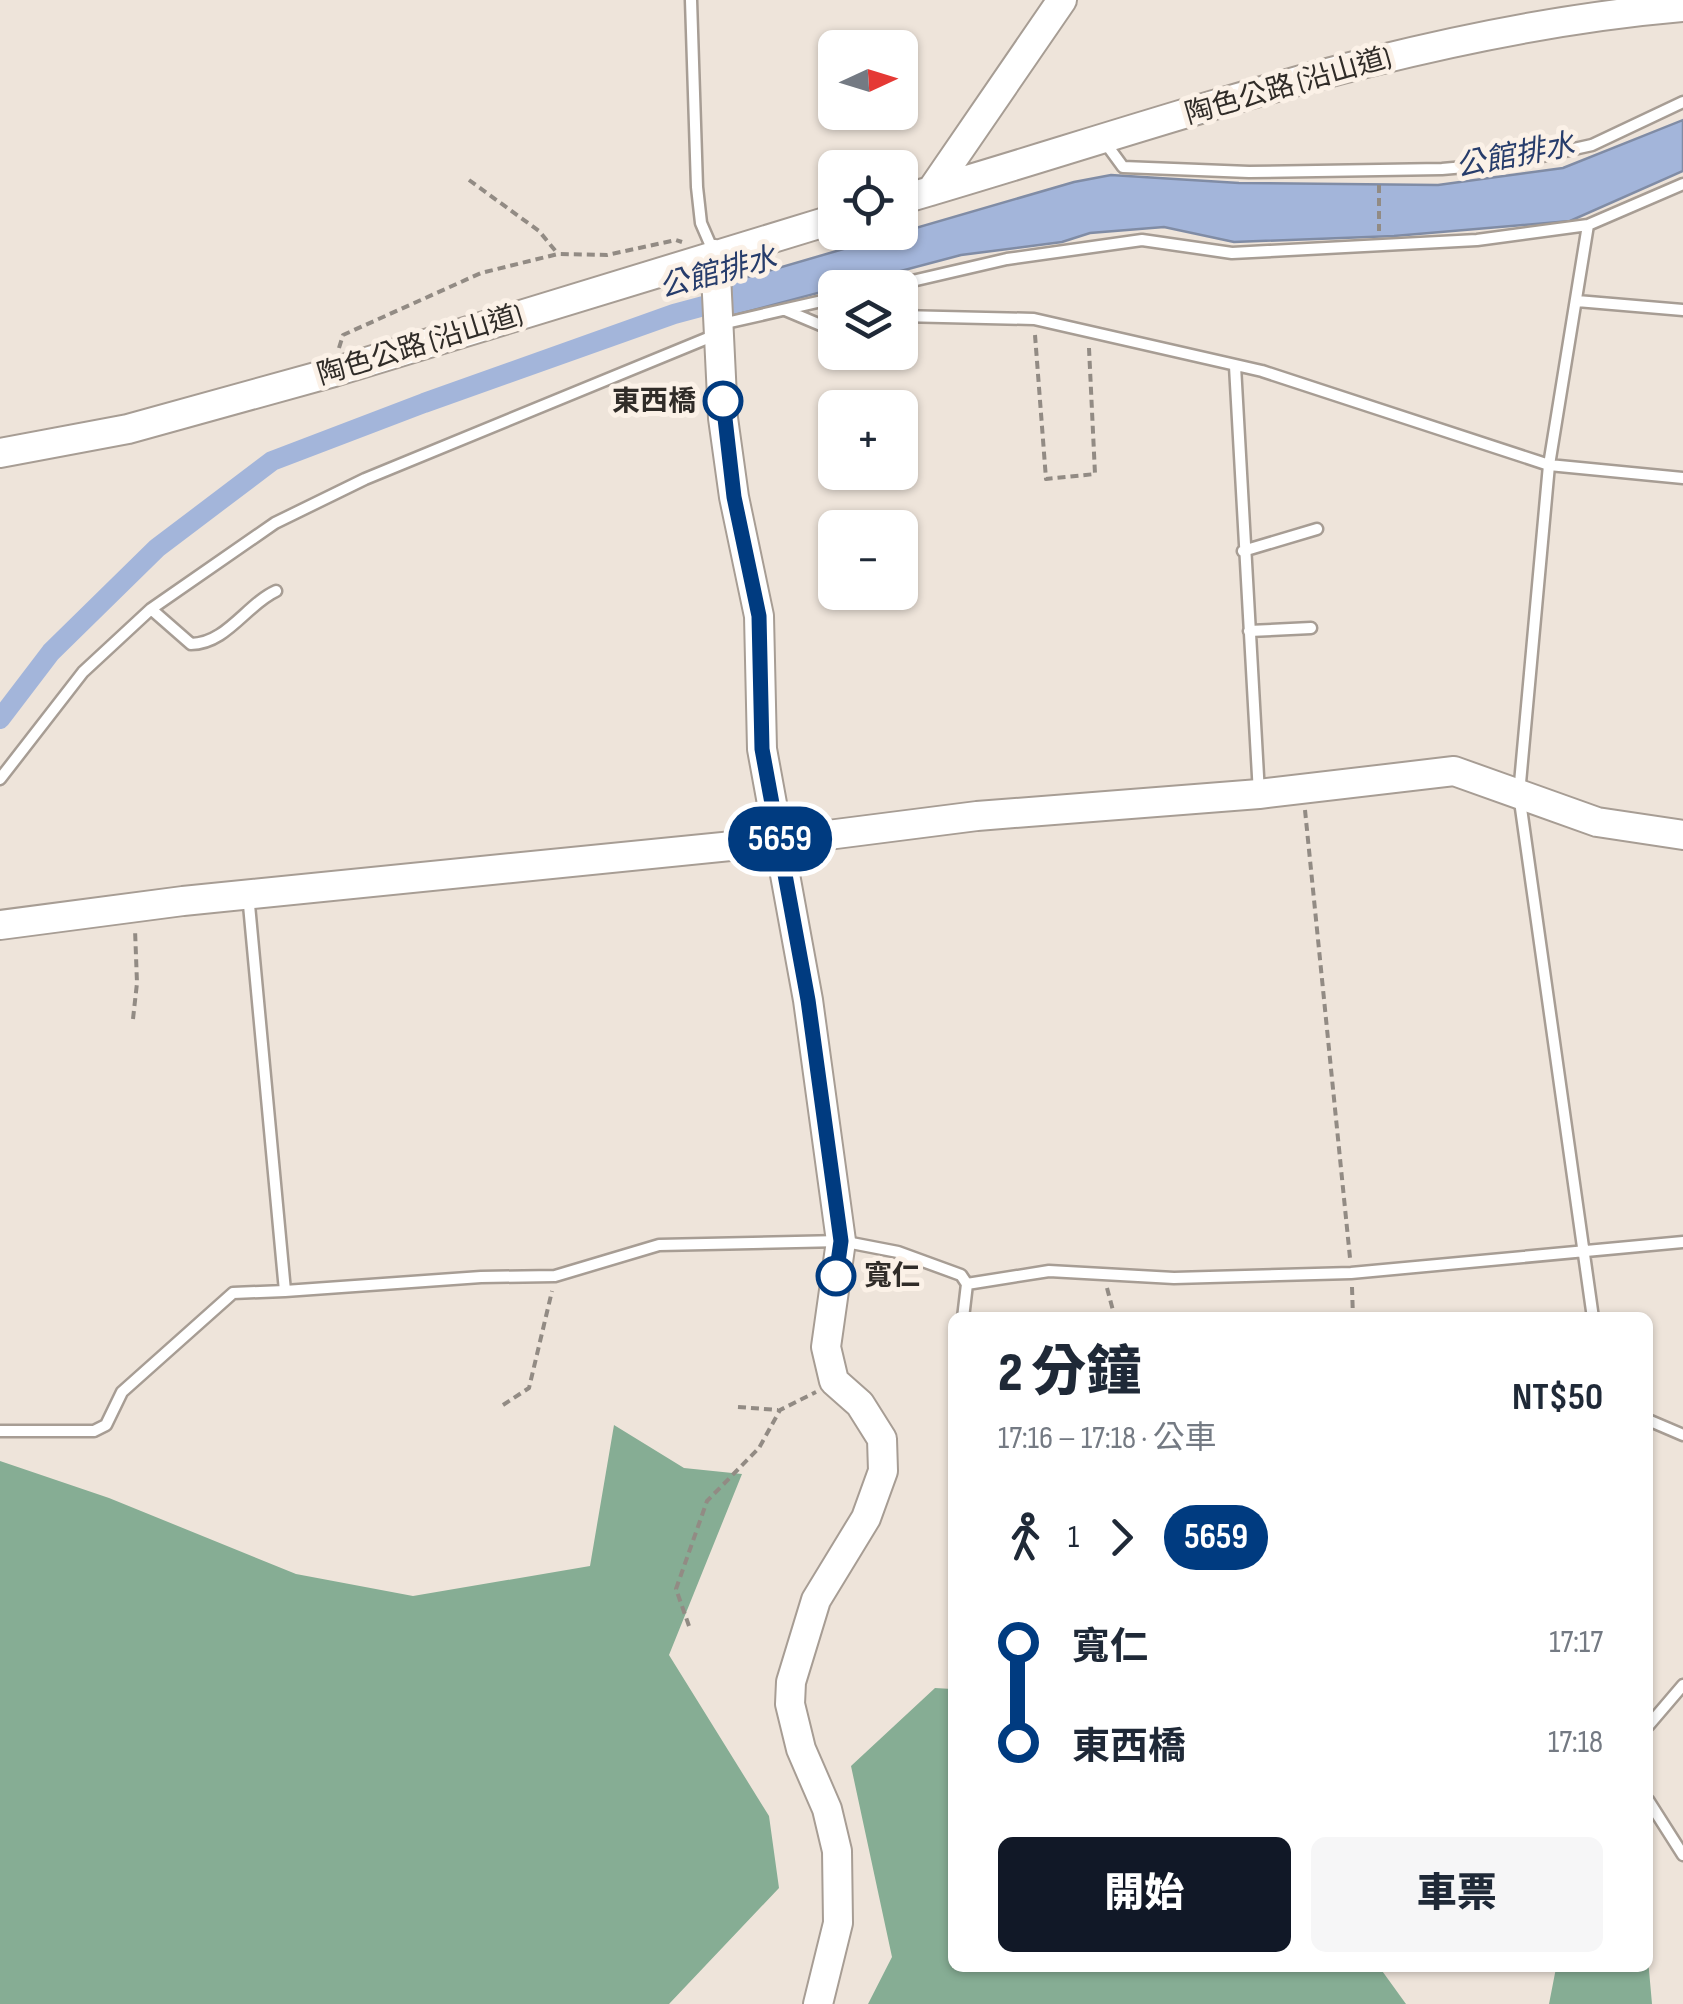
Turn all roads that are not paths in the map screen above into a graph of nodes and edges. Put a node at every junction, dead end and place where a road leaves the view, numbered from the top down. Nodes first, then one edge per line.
1 (691, 0) edge
2 (1062, 0) edge
3 (1683, 7) edge
4 (1683, 102) edge
5 (1103, 140) junction
6 (1683, 184) edge
7 (930, 192) junction
8 (918, 195) edge
9 (1588, 225) junction
10 (818, 226) edge
11 (716, 268) junction
12 (918, 280) edge
13 (1578, 301) junction
14 (818, 302) edge
15 (784, 310) junction
16 (1683, 310) edge
17 (918, 316) edge
18 (818, 324) edge
19 (720, 334) junction
20 (1235, 366) junction
21 (0, 453) edge
22 (1548, 465) junction
23 (1683, 478) edge
24 (1317, 530) dead end
25 (1243, 551) junction
26 (276, 591) dead end
27 (151, 609) junction
28 (1311, 628) dead end
29 (1249, 631) junction
30 (0, 779) edge
31 (1258, 794) junction
32 (1519, 794) junction
33 (1683, 835) edge
34 (780, 841) junction
35 (248, 894) junction
36 (0, 925) edge
37 (841, 1241) junction
38 (1683, 1242) edge
39 (1582, 1249) junction
40 (967, 1284) junction
41 (285, 1291) junction
42 (964, 1312) edge
43 (1591, 1312) edge
44 (1653, 1422) edge
45 (0, 1431) edge
46 (1683, 1435) edge
47 (1683, 1685) edge
48 (1653, 1720) edge
49 (1653, 1808) edge
50 (1683, 1856) edge
51 (818, 2004) edge

1 - 11 lane
2 - 7 street
3 - 5 street, 陶色公路 (沿山道)
4 - 5 lane
5 - 7 street, 陶色公路 (沿山道)
6 - 9 lane
7 - 8 street, 陶色公路 (沿山道)
9 - 12 lane
9 - 13 lane
10 - 11 street, 陶色公路 (沿山道)
11 - 19 street
11 - 21 street, 陶色公路 (沿山道)
13 - 16 lane
13 - 22 lane
14 - 15 lane
15 - 18 lane
15 - 19 lane
17 - 20 lane
19 - 27 lane
19 - 34 street
20 - 22 lane
20 - 25 lane
22 - 23 lane
22 - 32 lane
24 - 25 lane
25 - 29 lane
26 - 27 lane
27 - 30 lane
28 - 29 lane
29 - 31 lane
31 - 32 street
31 - 34 street
32 - 33 street
32 - 39 lane
34 - 35 street
34 - 37 street
35 - 36 street
35 - 41 lane
37 - 40 lane
37 - 41 lane
37 - 51 street
38 - 39 lane
39 - 40 lane
39 - 43 lane
40 - 42 lane
41 - 45 lane
44 - 46 lane
47 - 48 lane
49 - 50 lane

